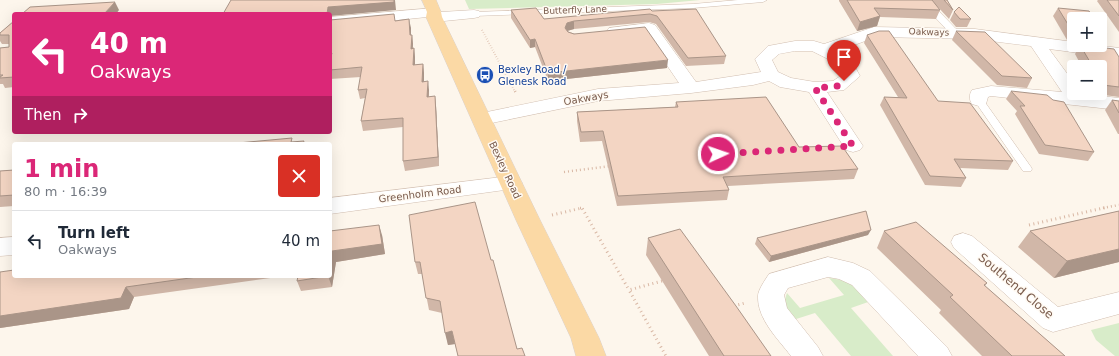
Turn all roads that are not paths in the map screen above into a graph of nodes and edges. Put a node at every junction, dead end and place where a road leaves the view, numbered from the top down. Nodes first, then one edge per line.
1 (763, 0) edge
2 (922, 5) edge
3 (433, 10) edge
4 (474, 14) joint
5 (332, 22) edge
6 (597, 33) edge
7 (955, 33) junction
8 (1036, 42) junction
9 (824, 50) junction
10 (1119, 53) edge
11 (771, 75) junction
12 (1067, 86) edge
13 (691, 88) junction
14 (815, 88) junction
15 (1067, 98) edge
16 (978, 100) joint
17 (1085, 100) edge
18 (1119, 104) edge
19 (482, 118) junction
20 (853, 146) dead end
21 (1027, 169) dead end
22 (511, 183) junction
23 (332, 206) edge
24 (963, 242) dead end
25 (12, 246) edge
26 (0, 247) edge
27 (1119, 304) edge
28 (591, 350) edge
29 (808, 356) edge
30 (937, 356) edge

1 - 4 lane, Butterfly Lane
2 - 7 lane
3 - 4 street, Butterfly Lane
3 - 5 street, Butterfly Lane
3 - 19 main road, Bexley Road
6 - 13 street
7 - 8 street, Oakways
7 - 9 street, Oakways
8 - 10 street, Oakways
8 - 12 street
9 - 11 street
9 - 14 street
11 - 13 street, Oakways
11 - 14 street
13 - 19 street, Oakways
14 - 20 street
15 - 16 street
16 - 21 lane
17 - 18 street
19 - 22 main road, Bexley Road
22 - 23 street, Greenholm Road
22 - 28 main road, Bexley Road
24 - 27 street, Southend Close
25 - 26 street
29 - 30 street

